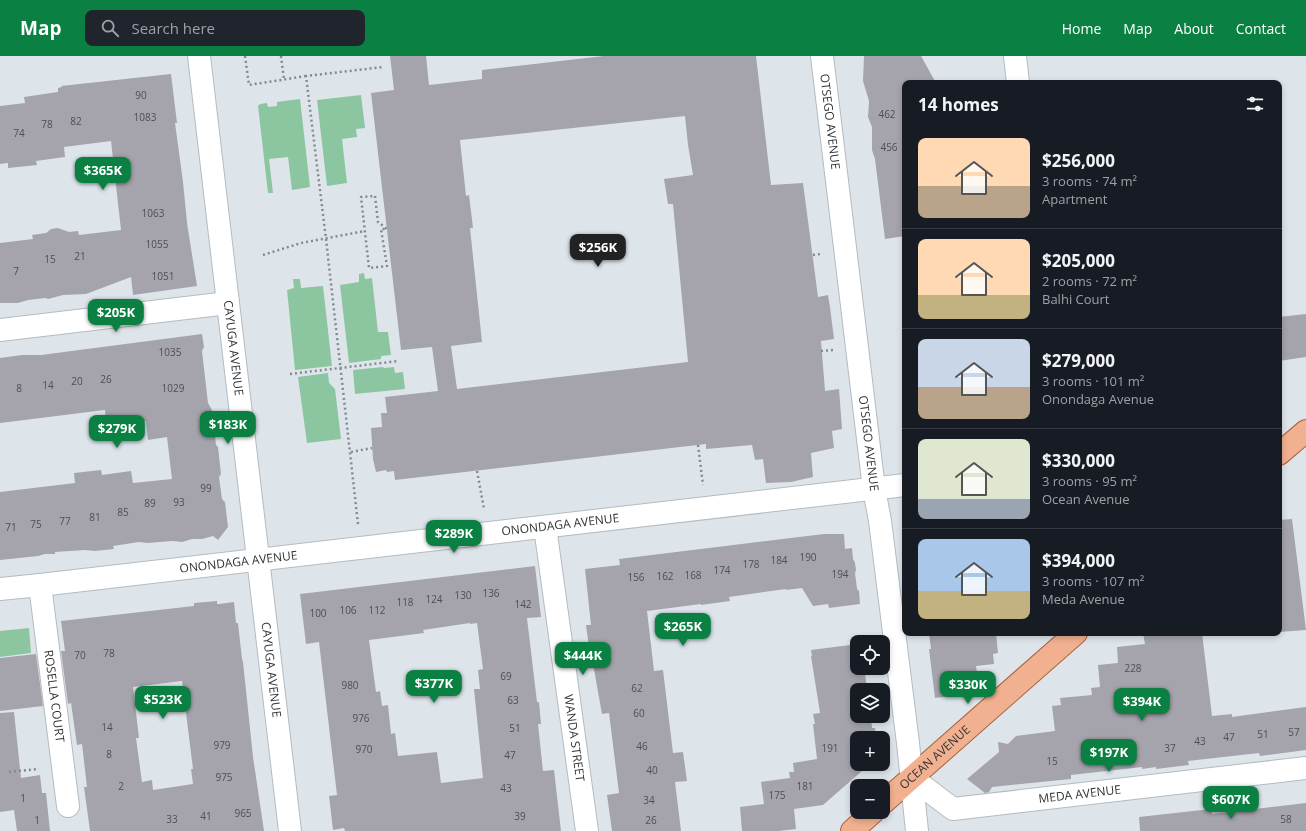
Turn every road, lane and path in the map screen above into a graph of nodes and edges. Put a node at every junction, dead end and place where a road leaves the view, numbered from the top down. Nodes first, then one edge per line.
1 (199, 56) edge
2 (244, 56) edge
3 (281, 56) edge
4 (822, 56) edge
5 (1015, 56) edge
6 (383, 67) dead end
7 (306, 76) junction
8 (284, 80) junction
9 (1018, 80) edge
10 (365, 231) junction
11 (326, 239) junction
12 (263, 255) dead end
13 (228, 303) junction
14 (0, 330) edge
15 (398, 360) dead end
16 (340, 367) junction
17 (290, 374) dead end
18 (1306, 431) edge
19 (698, 445) dead end
20 (372, 448) dead end
21 (1282, 451) edge
22 (351, 452) junction
23 (477, 471) dead end
24 (355, 485) dead end
25 (902, 485) edge
26 (704, 489) dead end
27 (874, 489) junction
28 (484, 512) dead end
29 (545, 527) junction
30 (258, 560) junction
31 (40, 585) junction
32 (0, 589) edge
33 (1073, 636) edge
34 (42, 768) dead end
35 (1306, 768) edge
36 (9, 772) dead end
37 (912, 778) junction
38 (890, 797) edge
39 (68, 806) dead end
40 (865, 819) edge
41 (290, 831) edge
42 (587, 831) edge
43 (852, 831) edge
44 (917, 831) edge

1 - 13 street, CAYUGA AVENUE
2 - 8 path
3 - 8 path
4 - 27 street, OTSEGO AVENUE
5 - 9 street
6 - 7 path
7 - 8 path
7 - 11 path
10 - 10 path
10 - 11 path
11 - 12 path
11 - 16 path
13 - 14 street
13 - 30 street, CAYUGA AVENUE
15 - 16 path
16 - 17 path
16 - 22 path
18 - 21 main road
19 - 26 path
20 - 22 path
22 - 24 path
23 - 28 path
25 - 27 street, ONONDAGA AVENUE
27 - 29 street, ONONDAGA AVENUE
27 - 37 street, OTSEGO AVENUE
29 - 30 street, ONONDAGA AVENUE
29 - 42 street, WANDA STREET
30 - 31 street, ONONDAGA AVENUE
30 - 41 street, CAYUGA AVENUE
31 - 32 street, ONONDAGA AVENUE
31 - 39 street, ROSELLA COURT
33 - 37 main road, OCEAN AVENUE
34 - 36 path
35 - 37 street, MEDA AVENUE
37 - 38 main road, OCEAN AVENUE
37 - 44 street, OTSEGO AVENUE
40 - 43 main road

